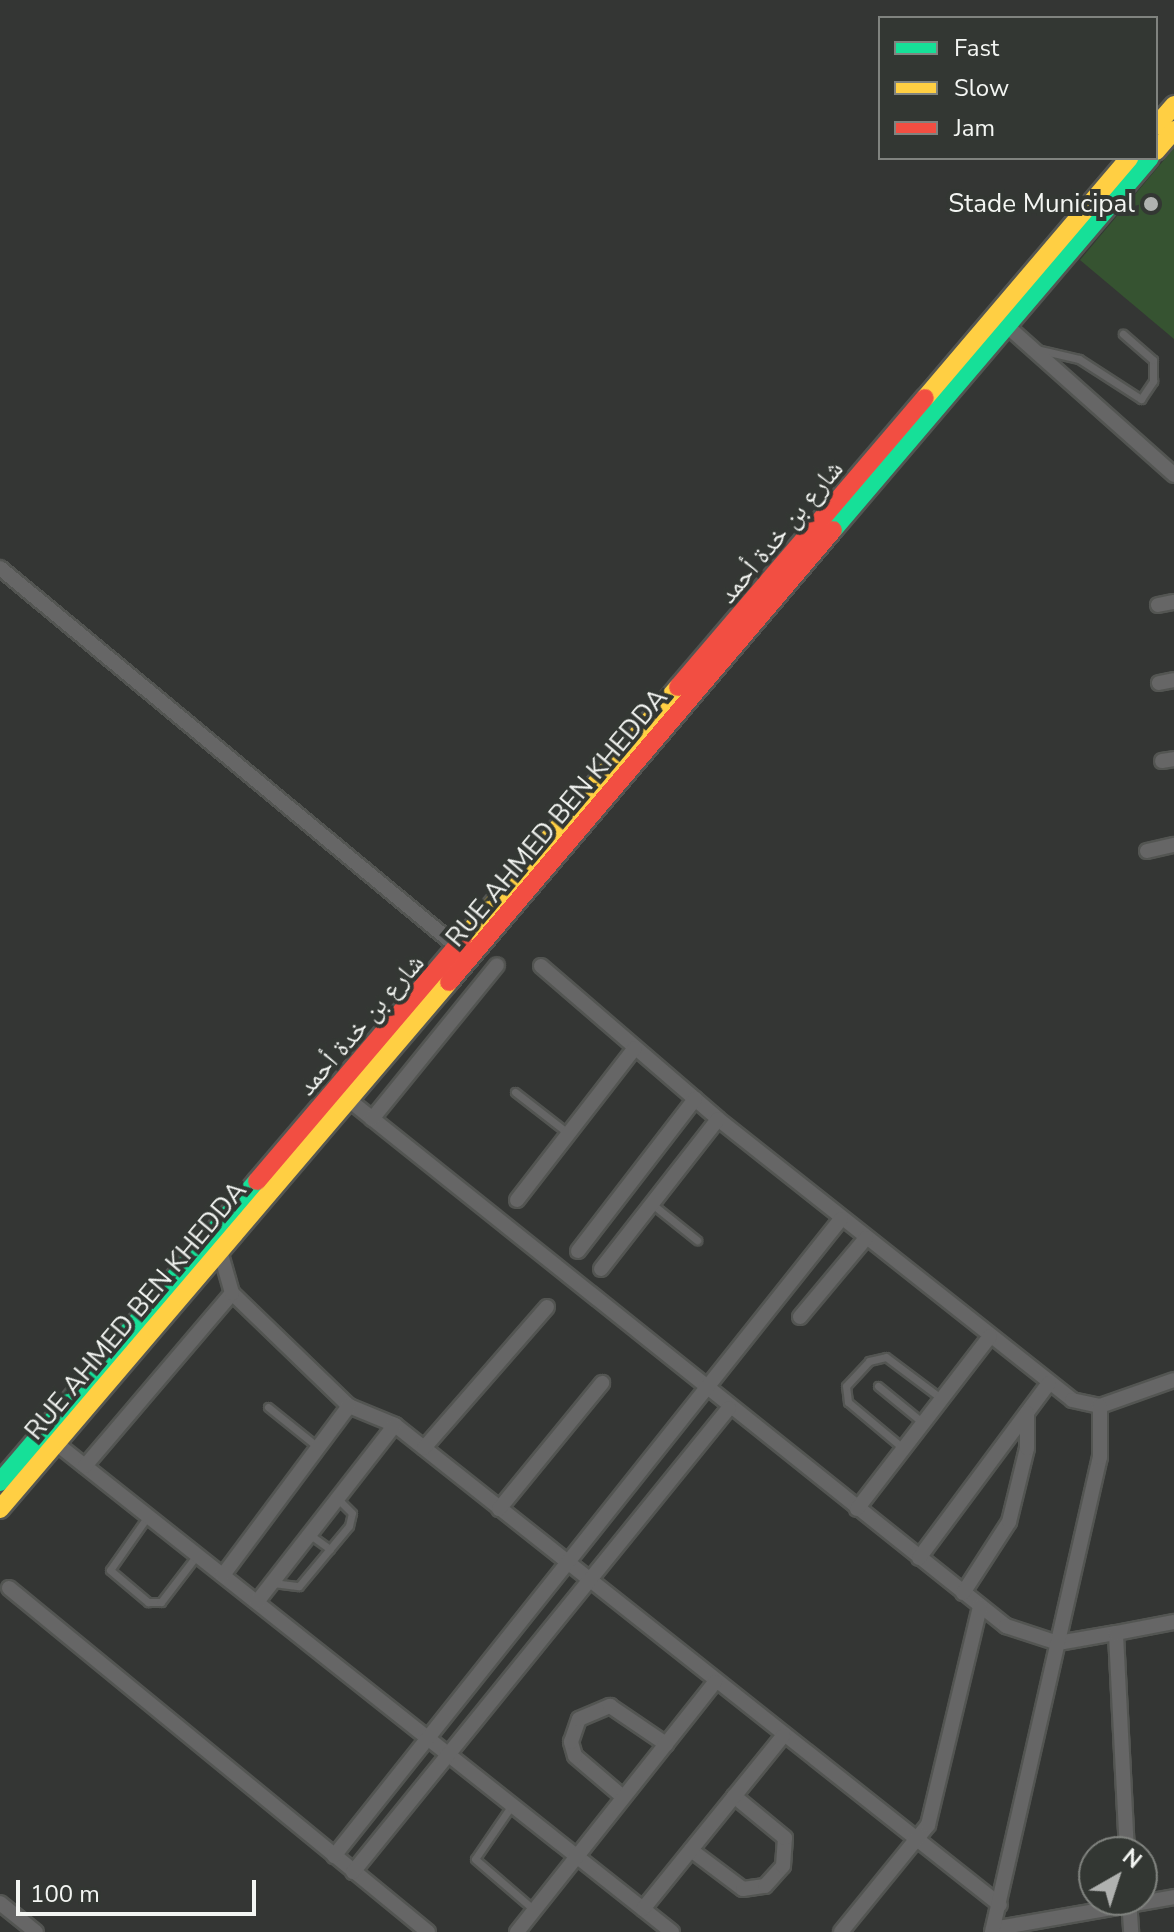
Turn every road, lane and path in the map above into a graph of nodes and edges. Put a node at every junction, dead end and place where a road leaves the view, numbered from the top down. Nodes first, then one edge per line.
1 (1174, 105) edge
2 (1158, 124) edge
3 (1174, 130) edge
4 (1158, 149) edge
5 (1127, 160) edge
6 (1148, 160) edge
7 (1007, 326) junction
8 (1123, 334) dead end
9 (1034, 350) junction
10 (1174, 475) edge
11 (0, 568) edge
12 (1174, 602) edge
13 (1158, 605) dead end
14 (1174, 680) edge
15 (1159, 683) dead end
16 (1174, 845) edge
17 (1147, 851) dead end
18 (461, 950) junction
19 (497, 965) dead end
20 (541, 966) dead end
21 (635, 1048) junction
22 (515, 1092) dead end
23 (695, 1099) junction
24 (349, 1100) junction
25 (372, 1119) junction
26 (718, 1119) junction
27 (569, 1134) junction
28 (517, 1200) dead end
29 (652, 1204) junction
30 (841, 1219) junction
31 (866, 1238) junction
32 (697, 1240) dead end
33 (220, 1251) junction
34 (578, 1251) dead end
35 (601, 1269) dead end
36 (232, 1293) junction
37 (547, 1307) dead end
38 (800, 1317) dead end
39 (990, 1336) junction
40 (1174, 1380) edge
41 (602, 1383) dead end
42 (1049, 1383) junction
43 (878, 1386) dead end
44 (703, 1388) junction
45 (942, 1399) junction
46 (349, 1406) junction
47 (1100, 1406) junction
48 (268, 1407) dead end
49 (729, 1408) junction
50 (1027, 1413) junction
51 (923, 1423) junction
52 (395, 1425) junction
53 (57, 1444) junction
54 (424, 1448) junction
55 (320, 1449) junction
56 (904, 1449) junction
57 (85, 1466) junction
58 (0, 1482) edge
59 (337, 1497) junction
60 (0, 1509) edge
61 (499, 1509) junction
62 (857, 1509) junction
63 (148, 1516) junction
64 (309, 1534) junction
65 (330, 1549) junction
66 (197, 1555) junction
67 (919, 1558) junction
68 (567, 1564) junction
69 (223, 1575) junction
70 (273, 1583) junction
71 (593, 1584) junction
72 (9, 1588) dead end
73 (963, 1593) junction
74 (257, 1602) junction
75 (980, 1606) junction
76 (1174, 1622) edge
77 (1116, 1633) junction
78 (1058, 1643) junction
79 (715, 1682) junction
80 (426, 1736) junction
81 (783, 1736) junction
82 (666, 1744) junction
83 (449, 1755) junction
84 (734, 1796) junction
85 (623, 1797) junction
86 (512, 1805) junction
87 (1126, 1836) edge
88 (919, 1843) junction
89 (691, 1850) junction
90 (334, 1856) junction
91 (576, 1856) junction
92 (353, 1872) junction
93 (0, 1903) edge
94 (1000, 1905) junction
95 (643, 1909) junction
96 (534, 1910) junction
97 (1078, 1913) edge
98 (993, 1930) edge
99 (36, 1932) edge
100 (428, 1932) edge
101 (517, 1932) edge
102 (672, 1932) edge
103 (841, 1932) edge

1 - 2 main road
3 - 4 main road
5 - 18 main road, شارع بن خدة أحمد
6 - 7 main road, RUE AHMED BEN KHEDDA
7 - 9 street
7 - 24 main road, RUE AHMED BEN KHEDDA
8 - 9 lane
9 - 10 street
11 - 18 street
12 - 13 street
14 - 15 street
16 - 17 street
18 - 58 main road, شارع بن خدة أحمد
19 - 25 street
20 - 21 street
21 - 23 street
21 - 27 street
22 - 27 lane
23 - 26 street
23 - 34 street
24 - 25 street
24 - 33 main road, RUE AHMED BEN KHEDDA
25 - 44 street
26 - 29 street
26 - 30 street
27 - 28 street
29 - 32 lane
29 - 35 street
30 - 31 street
30 - 44 street
31 - 38 street
31 - 39 street
33 - 36 street
33 - 53 main road, RUE AHMED BEN KHEDDA
36 - 46 street
36 - 57 street
37 - 54 street
39 - 42 street
39 - 45 street
40 - 47 street
41 - 61 street
42 - 47 street
42 - 50 street
43 - 51 lane
44 - 49 street
44 - 68 street
45 - 51 street
45 - 56 lane
46 - 52 street
46 - 55 street
47 - 78 street
48 - 55 lane
49 - 62 street
49 - 71 street
50 - 67 street
50 - 73 street
51 - 56 street
52 - 54 street
52 - 59 street
53 - 57 street
53 - 60 main road, RUE AHMED BEN KHEDDA
54 - 61 street
55 - 69 street
56 - 62 street
57 - 63 street
59 - 64 street
59 - 65 lane
61 - 68 street
62 - 67 street
63 - 66 street
63 - 66 lane
64 - 65 lane
64 - 70 street
65 - 70 lane
66 - 69 street
67 - 73 street
68 - 71 street
68 - 80 street
69 - 74 street
70 - 74 street
71 - 79 street
71 - 83 street
72 - 90 street
73 - 75 street
74 - 80 street
75 - 78 street
75 - 88 street
76 - 77 street
77 - 78 street
77 - 87 street
78 - 94 street
79 - 81 street
79 - 82 street
80 - 83 street
80 - 90 street
81 - 84 street
81 - 88 street
82 - 85 street
82 - 85 street
83 - 86 street
83 - 92 street
84 - 89 street
84 - 89 street
85 - 91 street
86 - 91 street
86 - 96 lane
88 - 94 street
88 - 103 street
89 - 95 street
90 - 92 street
91 - 95 street
91 - 96 street
92 - 100 street
93 - 99 street
94 - 98 street
95 - 102 street
96 - 101 street
97 - 98 street

